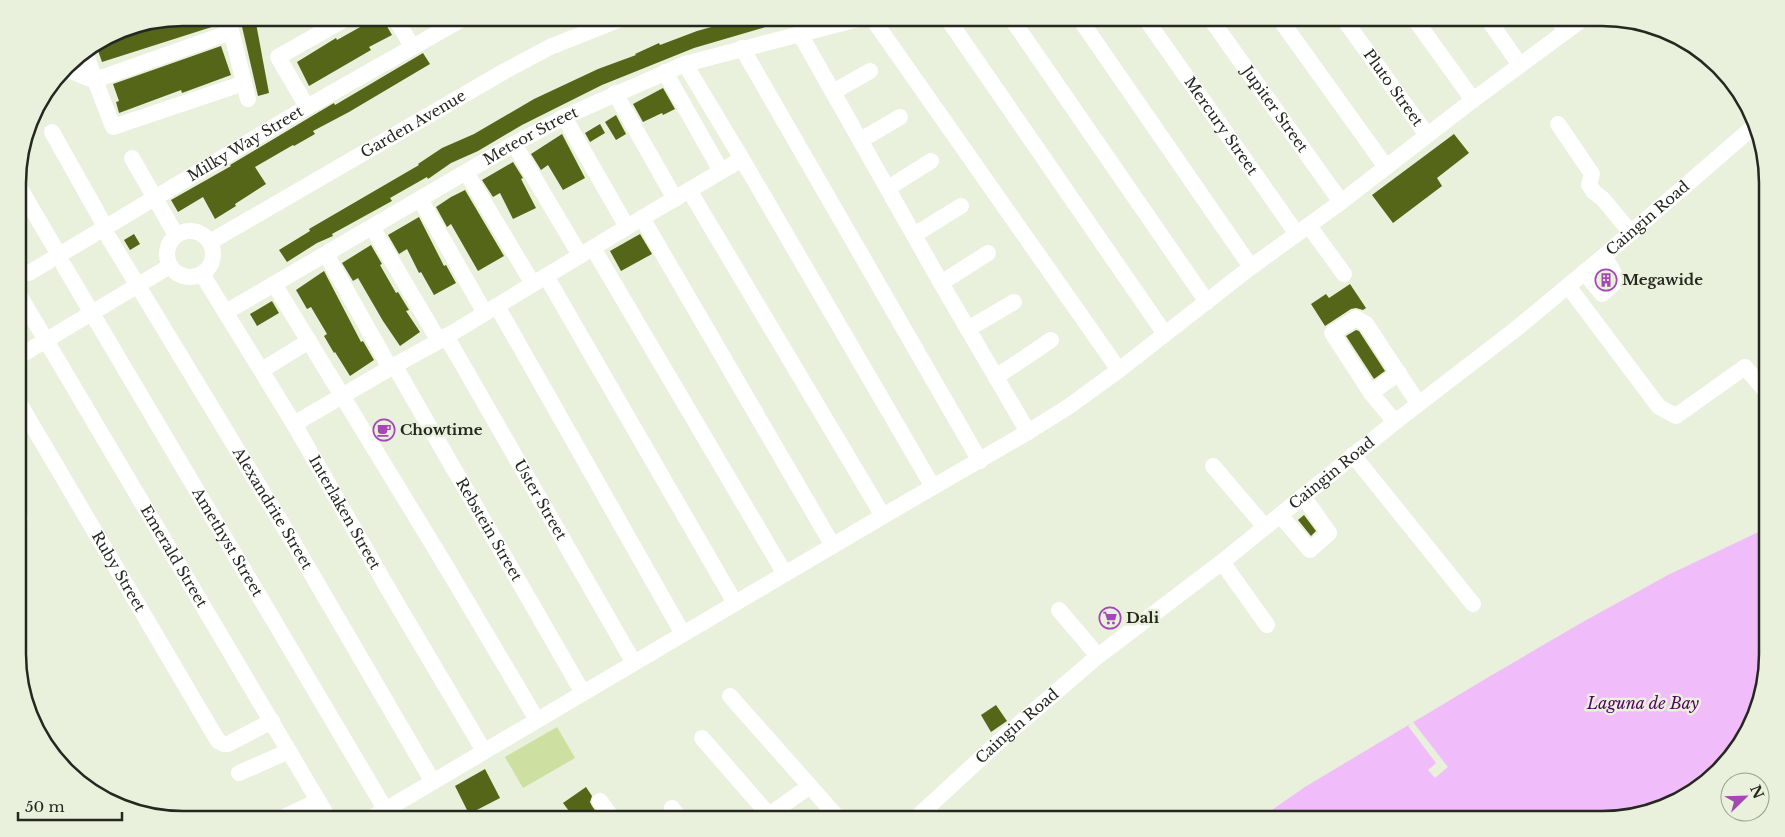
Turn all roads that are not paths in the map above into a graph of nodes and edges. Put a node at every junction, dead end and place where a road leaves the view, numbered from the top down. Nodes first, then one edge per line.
1 (953, 26) edge
2 (1017, 26) edge
3 (1085, 26) edge
4 (1151, 26) edge
5 (1216, 26) edge
6 (1285, 26) edge
7 (1349, 26) edge
8 (1420, 26) edge
9 (1493, 26) edge
10 (1560, 26) edge
11 (225, 27) edge
12 (230, 27) edge
13 (331, 27) edge
14 (401, 27) edge
15 (448, 27) edge
16 (600, 27) edge
17 (829, 27) edge
18 (878, 27) edge
19 (800, 34) junction
20 (412, 46) junction
21 (742, 48) junction
22 (88, 59) edge
23 (685, 64) junction
24 (1520, 65) junction
25 (870, 71) dead end
26 (72, 72) edge
27 (665, 72) junction
28 (95, 80) junction
29 (833, 92) junction
30 (615, 93) junction
31 (1473, 100) junction
32 (307, 107) junction
33 (564, 117) junction
34 (900, 117) dead end
35 (1558, 124) dead end
36 (1749, 130) edge
37 (52, 132) dead end
38 (1427, 135) junction
39 (861, 140) junction
40 (514, 144) junction
41 (132, 158) dead end
42 (742, 159) junction
43 (931, 161) dead end
44 (1386, 167) junction
45 (721, 171) junction
46 (466, 172) junction
47 (888, 188) junction
48 (689, 190) junction
49 (155, 197) junction
50 (420, 199) junction
51 (674, 199) junction
52 (27, 200) edge
53 (1341, 202) junction
54 (961, 206) dead end
55 (642, 218) junction
56 (627, 226) junction
57 (372, 227) junction
58 (1303, 230) junction
59 (107, 233) junction
60 (1630, 233) junction
61 (176, 235) junction
62 (914, 235) junction
63 (210, 242) junction
64 (587, 251) junction
65 (988, 253) dead end
66 (326, 254) junction
67 (1604, 256) junction
68 (62, 261) junction
69 (170, 266) junction
70 (1251, 267) junction
71 (1584, 272) junction
72 (28, 273) dead end
73 (202, 274) junction
74 (1344, 274) dead end
75 (540, 280) junction
76 (941, 282) junction
77 (274, 284) junction
78 (138, 286) junction
79 (1568, 286) junction
80 (1014, 302) dead end
81 (1207, 302) junction
82 (27, 308) edge
83 (491, 310) junction
84 (226, 312) junction
85 (92, 314) junction
86 (968, 329) junction
87 (1165, 334) junction
88 (443, 339) junction
89 (1051, 340) dead end
90 (46, 341) junction
91 (309, 341) junction
92 (27, 352) edge
93 (392, 366) junction
94 (262, 370) junction
95 (1119, 370) junction
96 (1399, 373) junction
97 (996, 377) junction
98 (1759, 383) edge
99 (1372, 393) junction
100 (343, 395) junction
101 (1418, 403) junction
102 (26, 415) edge
103 (1395, 422) junction
104 (294, 424) junction
105 (1028, 432) junction
106 (1353, 455) junction
107 (980, 461) junction
108 (1213, 466) dead end
109 (933, 487) junction
110 (1303, 496) junction
111 (1280, 515) junction
112 (883, 516) junction
113 (1265, 527) junction
114 (833, 546) junction
115 (1222, 562) junction
116 (785, 574) junction
117 (735, 604) junction
118 (1473, 604) dead end
119 (1059, 610) dead end
120 (1267, 625) dead end
121 (683, 634) junction
122 (1098, 656) junction
123 (634, 663) junction
124 (583, 693) junction
125 (730, 696) dead end
126 (537, 720) junction
127 (272, 721) junction
128 (702, 738) dead end
129 (289, 751) junction
130 (484, 752) junction
131 (239, 773) dead end
132 (433, 782) junction
133 (810, 786) junction
134 (318, 801) junction
135 (600, 801) dead end
136 (924, 810) edge
137 (297, 811) edge
138 (324, 811) edge
139 (386, 811) edge
140 (394, 811) edge
141 (607, 811) edge
142 (765, 811) edge
143 (775, 811) edge
144 (832, 811) edge

1 - 87 street
2 - 81 street
3 - 70 street
4 - 58 street, Mercury Street
5 - 53 street, Jupiter Street
6 - 44 street
7 - 38 street, Pluto Street
8 - 31 street
9 - 24 street
10 - 24 street
11 - 28 street
12 - 28 street
13 - 32 street
14 - 20 street
15 - 20 street, Milky Way Street
16 - 63 street, Garden Avenue
17 - 19 street, Meteor Street
18 - 95 street
19 - 21 street, Meteor Street
19 - 29 street
20 - 32 street, Milky Way Street
21 - 23 street, Meteor Street
21 - 107 street
22 - 28 street
23 - 27 street, Meteor Street
23 - 42 street
24 - 31 street
25 - 29 street
26 - 28 street
27 - 30 street, Meteor Street
27 - 45 street
29 - 39 street
30 - 33 street, Meteor Street
30 - 51 street
31 - 38 street
32 - 49 street, Milky Way Street
33 - 40 street, Meteor Street
33 - 56 street
34 - 39 street
35 - 60 street
36 - 60 street, Caingin Road
37 - 59 street, Alexandrite Street
38 - 44 street
39 - 47 street
40 - 46 street, Meteor Street
40 - 64 street
41 - 49 street
42 - 45 street
42 - 109 street
43 - 47 street
44 - 53 street
45 - 48 street
46 - 50 street, Meteor Street
46 - 75 street
47 - 62 street
48 - 51 street
48 - 112 street
49 - 59 street, Milky Way Street
49 - 61 street
50 - 57 street, Meteor Street
50 - 83 street
51 - 55 street
52 - 68 street, Amethyst Street
53 - 58 street
54 - 62 street
55 - 56 street
55 - 114 street
56 - 64 street
57 - 66 street, Meteor Street
57 - 88 street, Uster Street
58 - 70 street
58 - 74 street, Mercury Street
59 - 68 street, Milky Way Street
59 - 78 street, Alexandrite Street
60 - 67 street, Caingin Road
61 - 63 street
61 - 69 street
62 - 76 street
63 - 73 street
64 - 75 street
64 - 116 street
65 - 76 street
66 - 77 street, Meteor Street
66 - 93 street, Rebstein Street
67 - 71 street, Caingin Road
67 - 71 street
68 - 72 street, Milky Way Street
68 - 85 street, Amethyst Street
69 - 73 street
69 - 78 street
70 - 81 street
71 - 79 street, Caingin Road
73 - 84 street, Interlaken Street
75 - 83 street
75 - 117 street
76 - 86 street
77 - 84 street, Meteor Street
77 - 91 street
78 - 85 street
78 - 132 street, Alexandrite Street
79 - 98 street
79 - 101 street, Caingin Road
80 - 86 street
81 - 87 street
82 - 90 street, Emerald Street
83 - 88 street
83 - 121 street
84 - 94 street, Interlaken Street
85 - 90 street
85 - 139 street, Amethyst Street
86 - 97 street
87 - 95 street
88 - 93 street
88 - 123 street, Uster Street
89 - 97 street
90 - 92 street
90 - 127 street, Emerald Street
91 - 94 street
91 - 100 street
93 - 100 street
93 - 124 street, Rebstein Street
94 - 104 street, Interlaken Street
95 - 105 street
96 - 99 street
96 - 99 street
96 - 101 street
97 - 105 street
99 - 103 street
100 - 104 street
100 - 126 street
101 - 103 street, Caingin Road
102 - 127 street, Ruby Street
103 - 106 street, Caingin Road
104 - 130 street, Interlaken Street
105 - 107 street
106 - 110 street, Caingin Road
106 - 118 street
107 - 109 street
108 - 113 street
109 - 112 street
110 - 111 street, Caingin Road
110 - 111 street
111 - 113 street, Caingin Road
112 - 114 street
113 - 115 street, Caingin Road
114 - 116 street
115 - 120 street
115 - 122 street, Caingin Road
116 - 117 street
117 - 121 street
119 - 122 street
121 - 123 street
122 - 136 street, Caingin Road
123 - 124 street
124 - 126 street
125 - 133 street
126 - 130 street
127 - 129 street, Emerald Street
128 - 142 street
129 - 131 street
129 - 134 street, Emerald Street
130 - 132 street
132 - 140 street
133 - 143 street
133 - 144 street
134 - 137 street
134 - 138 street, Emerald Street
135 - 141 street

